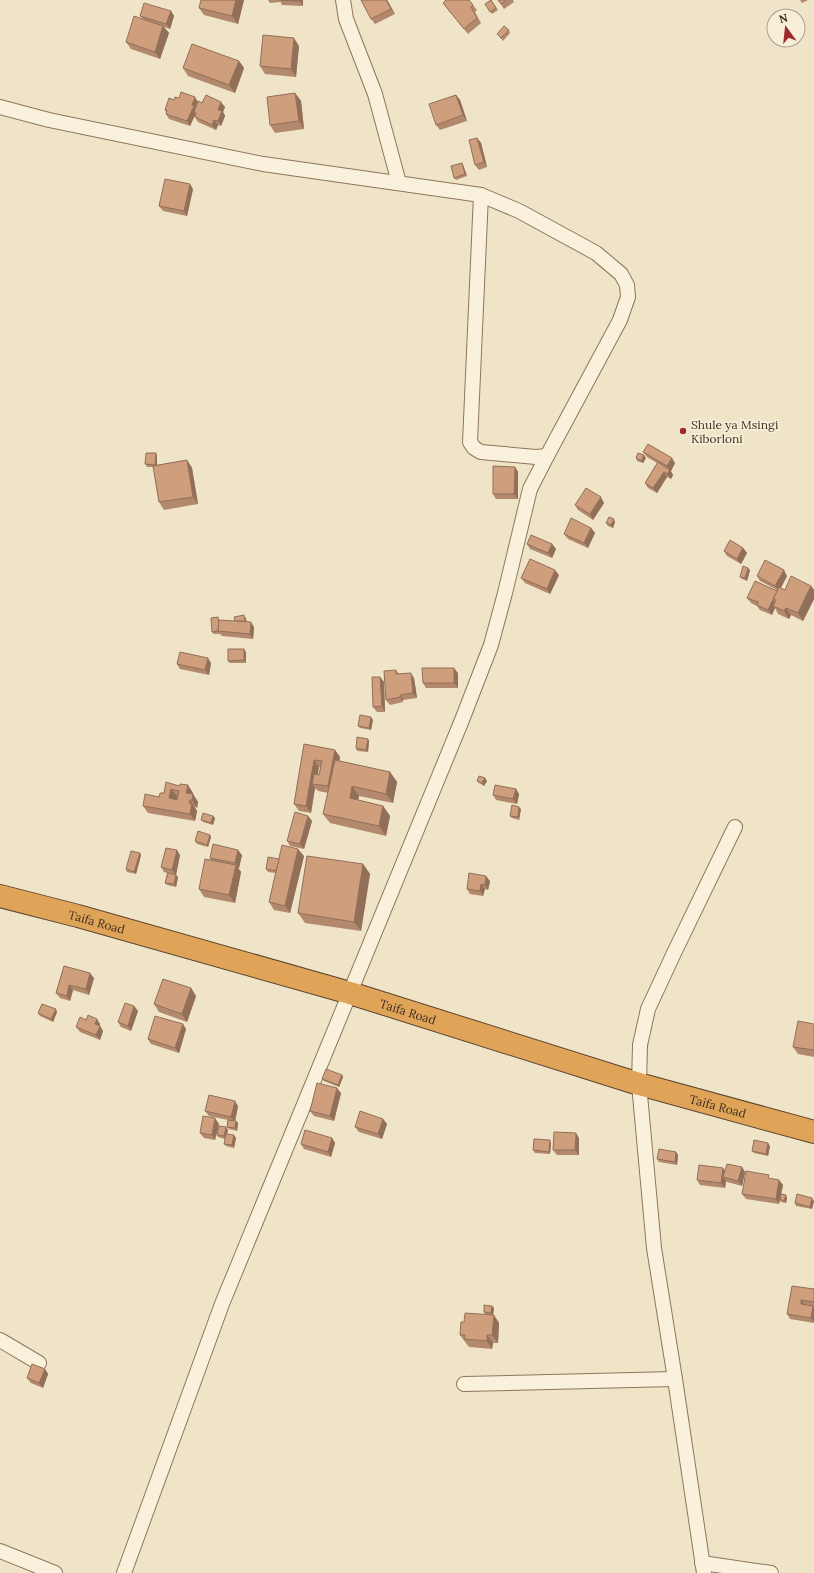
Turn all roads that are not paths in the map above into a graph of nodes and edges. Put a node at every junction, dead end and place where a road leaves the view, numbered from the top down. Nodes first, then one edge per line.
1 (343, 0) edge
2 (0, 107) edge
3 (399, 183) junction
4 (481, 195) junction
5 (547, 456) junction
6 (735, 827) dead end
7 (0, 896) edge
8 (350, 993) junction
9 (639, 1084) junction
10 (814, 1132) edge
11 (0, 1340) edge
12 (39, 1364) dead end
13 (675, 1379) junction
14 (464, 1384) dead end
15 (0, 1551) edge
16 (703, 1568) edge
17 (55, 1573) edge
18 (124, 1573) edge
19 (771, 1573) edge

1 - 3 street
2 - 3 street
3 - 4 street
4 - 5 street
4 - 5 street
5 - 8 street
6 - 9 street
7 - 8 highway, Taifa Road
8 - 9 highway, Taifa Road
8 - 18 street
9 - 10 highway, Taifa Road
9 - 13 street
11 - 12 street
13 - 14 street
13 - 16 street
15 - 17 street
16 - 19 street

